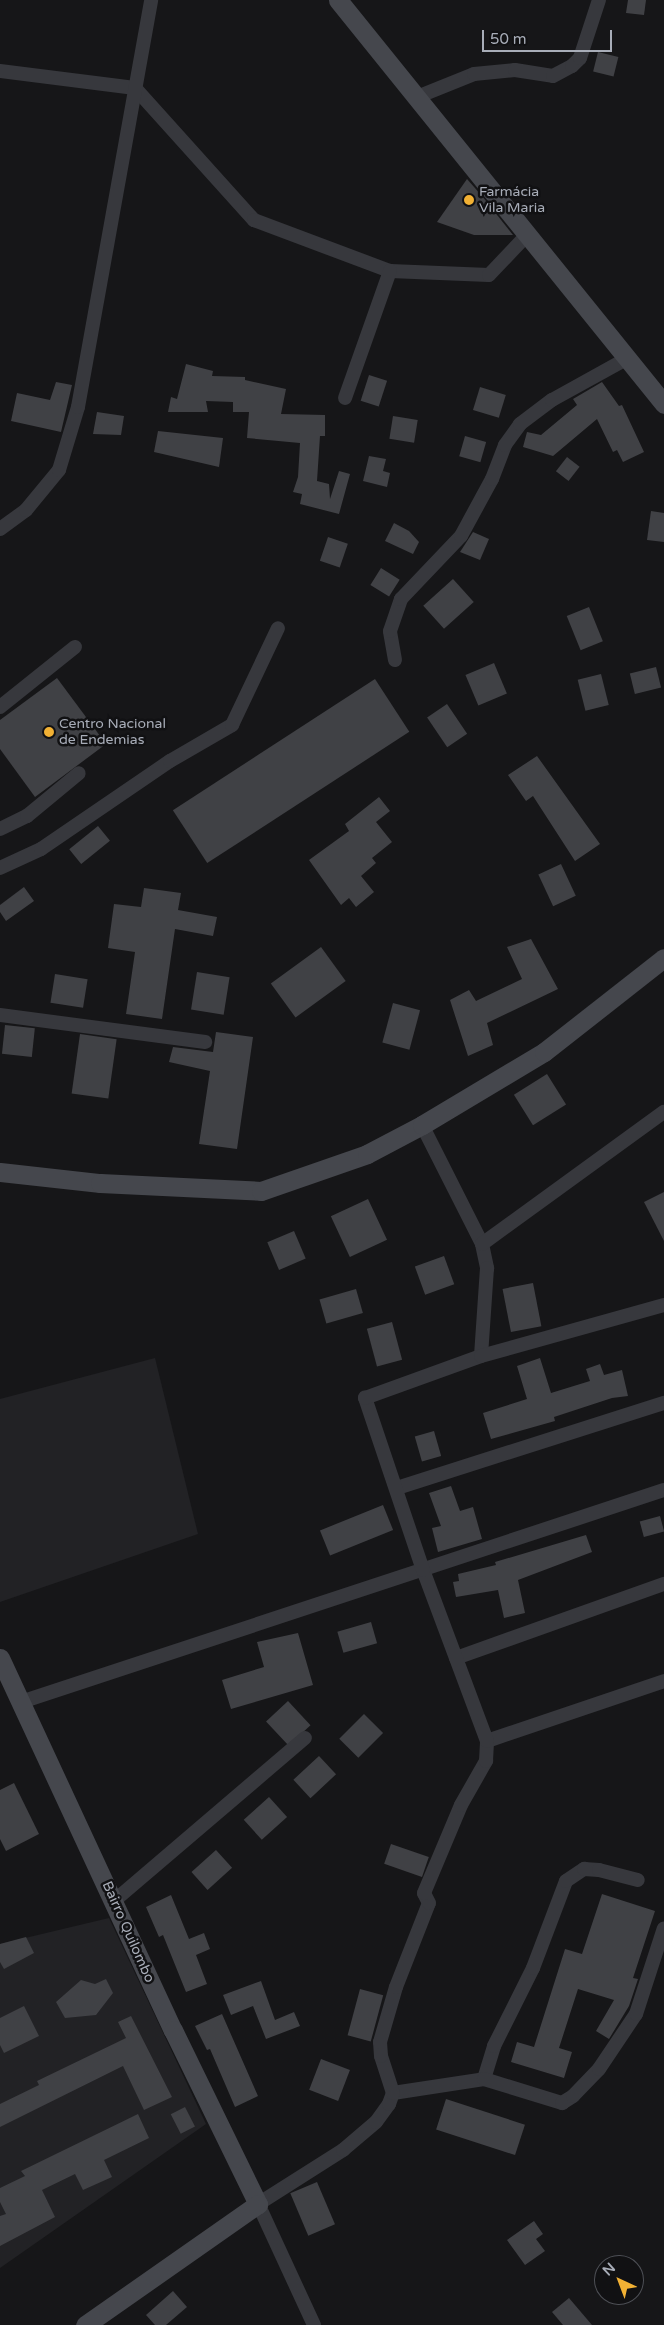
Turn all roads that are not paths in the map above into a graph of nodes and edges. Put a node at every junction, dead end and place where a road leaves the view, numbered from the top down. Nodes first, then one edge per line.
1 (150, 0) edge
2 (338, 0) edge
3 (599, 0) edge
4 (0, 71) edge
5 (135, 88) junction
6 (418, 97) junction
7 (527, 234) junction
8 (390, 271) junction
9 (626, 359) junction
10 (345, 398) dead end
11 (664, 404) edge
12 (0, 529) edge
13 (278, 628) dead end
14 (75, 647) dead end
15 (395, 660) dead end
16 (0, 706) edge
17 (79, 773) dead end
18 (0, 830) edge
19 (0, 868) edge
20 (664, 958) edge
21 (0, 1015) edge
22 (205, 1042) dead end
23 (664, 1112) edge
24 (422, 1124) junction
25 (0, 1172) edge
26 (482, 1244) junction
27 (664, 1305) edge
28 (481, 1356) junction
29 (664, 1403) edge
30 (398, 1488) junction
31 (664, 1490) edge
32 (423, 1570) junction
33 (664, 1584) edge
34 (0, 1658) edge
35 (456, 1658) junction
36 (664, 1681) edge
37 (21, 1702) junction
38 (305, 1738) dead end
39 (487, 1741) junction
40 (638, 1880) dead end
41 (114, 1901) junction
42 (664, 1928) edge
43 (484, 2079) junction
44 (393, 2093) junction
45 (258, 2204) junction
46 (86, 2325) edge
47 (314, 2325) edge

1 - 5 street
2 - 6 street
3 - 6 street
4 - 5 street
5 - 8 street
5 - 12 street
6 - 7 street
7 - 8 street
7 - 9 street
8 - 10 street
9 - 11 street
9 - 15 street
13 - 19 street
14 - 16 street
17 - 18 street
20 - 24 street
21 - 22 street
23 - 26 street
24 - 25 street
24 - 26 street
26 - 28 street
27 - 28 street
28 - 30 street
29 - 30 street
30 - 32 street
31 - 32 street
32 - 35 street
32 - 37 street
33 - 35 street
34 - 37 street, Bairro Quilombo
35 - 39 street
36 - 39 street
37 - 41 street, Bairro Quilombo
38 - 41 street
39 - 44 street
40 - 43 street
41 - 45 street, Bairro Quilombo
42 - 43 street
43 - 44 street
44 - 45 street
45 - 46 street
45 - 47 street

